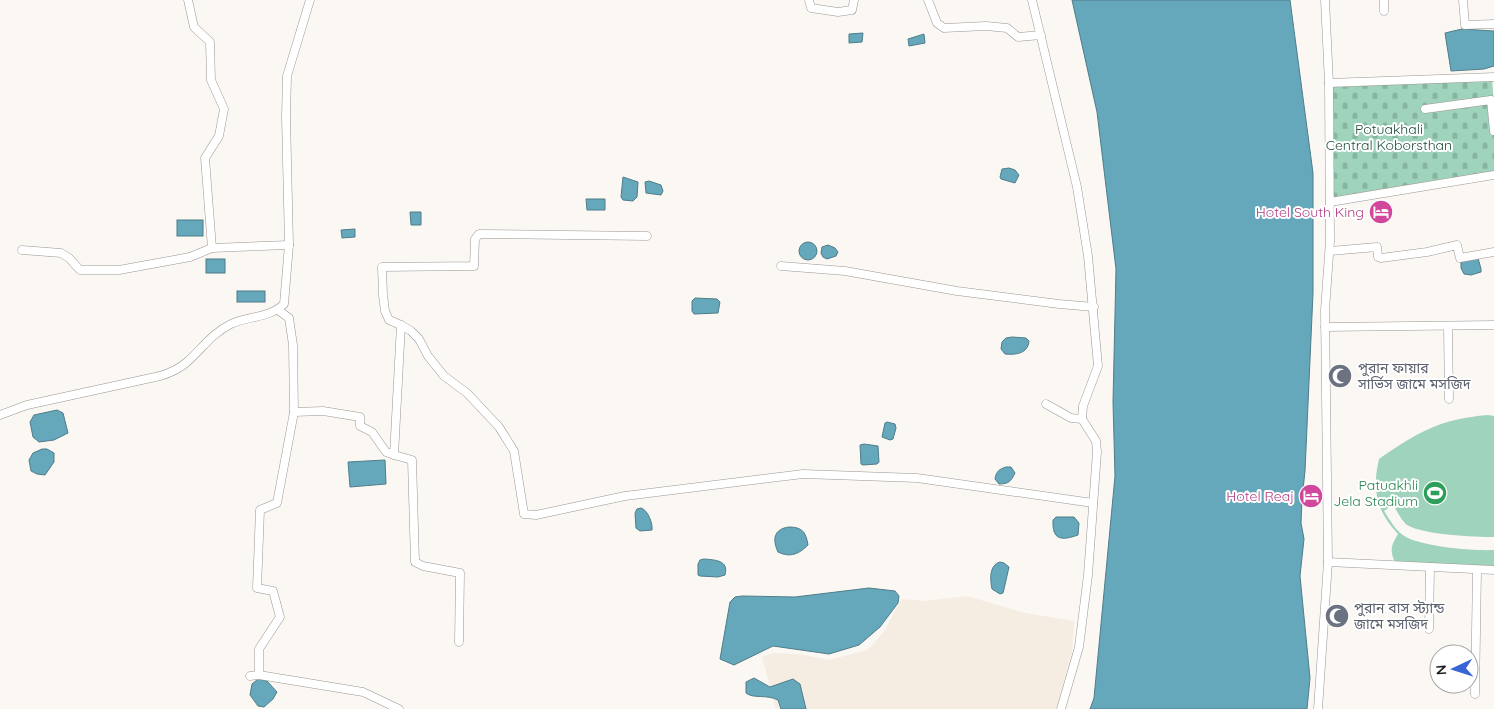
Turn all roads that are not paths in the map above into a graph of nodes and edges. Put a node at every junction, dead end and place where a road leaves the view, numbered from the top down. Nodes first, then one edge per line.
1 (188, 0) edge
2 (310, 0) edge
3 (809, 0) edge
4 (854, 0) edge
5 (928, 0) edge
6 (1032, 0) edge
7 (1325, 0) edge
8 (1384, 0) edge
9 (1463, 0) edge
10 (1384, 11) dead end
11 (1494, 24) edge
12 (1041, 36) junction
13 (1494, 77) edge
14 (1329, 83) junction
15 (1425, 109) dead end
16 (1494, 131) edge
17 (1494, 175) edge
18 (1330, 202) junction
19 (647, 236) dead end
20 (289, 245) junction
21 (212, 248) junction
22 (22, 250) dead end
23 (1330, 251) junction
24 (1494, 252) edge
25 (781, 266) dead end
26 (1094, 307) junction
27 (278, 310) junction
28 (1494, 325) edge
29 (401, 326) junction
30 (1448, 326) junction
31 (1325, 327) junction
32 (1448, 398) dead end
33 (1046, 404) dead end
34 (294, 412) junction
35 (0, 415) edge
36 (1082, 419) junction
37 (394, 455) junction
38 (1093, 503) junction
39 (1328, 562) junction
40 (1430, 567) junction
41 (1477, 570) junction
42 (1494, 570) edge
43 (1429, 629) dead end
44 (459, 642) dead end
45 (1475, 644) edge
46 (399, 709) edge
47 (1061, 709) edge
48 (1318, 709) edge

1 - 21 street
2 - 20 street
3 - 4 street
5 - 12 street
6 - 12 street
7 - 14 street
8 - 10 street
9 - 11 street
12 - 26 street
13 - 14 street
14 - 18 street
15 - 16 street
17 - 18 street
18 - 23 street
19 - 29 street
20 - 21 street
20 - 27 street
21 - 22 street
23 - 24 street
23 - 31 street
25 - 26 street
26 - 36 street
27 - 34 street
27 - 35 street
28 - 30 street
29 - 37 street
29 - 38 street
30 - 31 street
30 - 32 street
31 - 39 street
33 - 36 street
34 - 37 street
34 - 46 street
36 - 38 street
37 - 44 street
38 - 47 street
39 - 40 street
39 - 48 street
40 - 41 street
40 - 43 street
41 - 42 street
41 - 45 street

